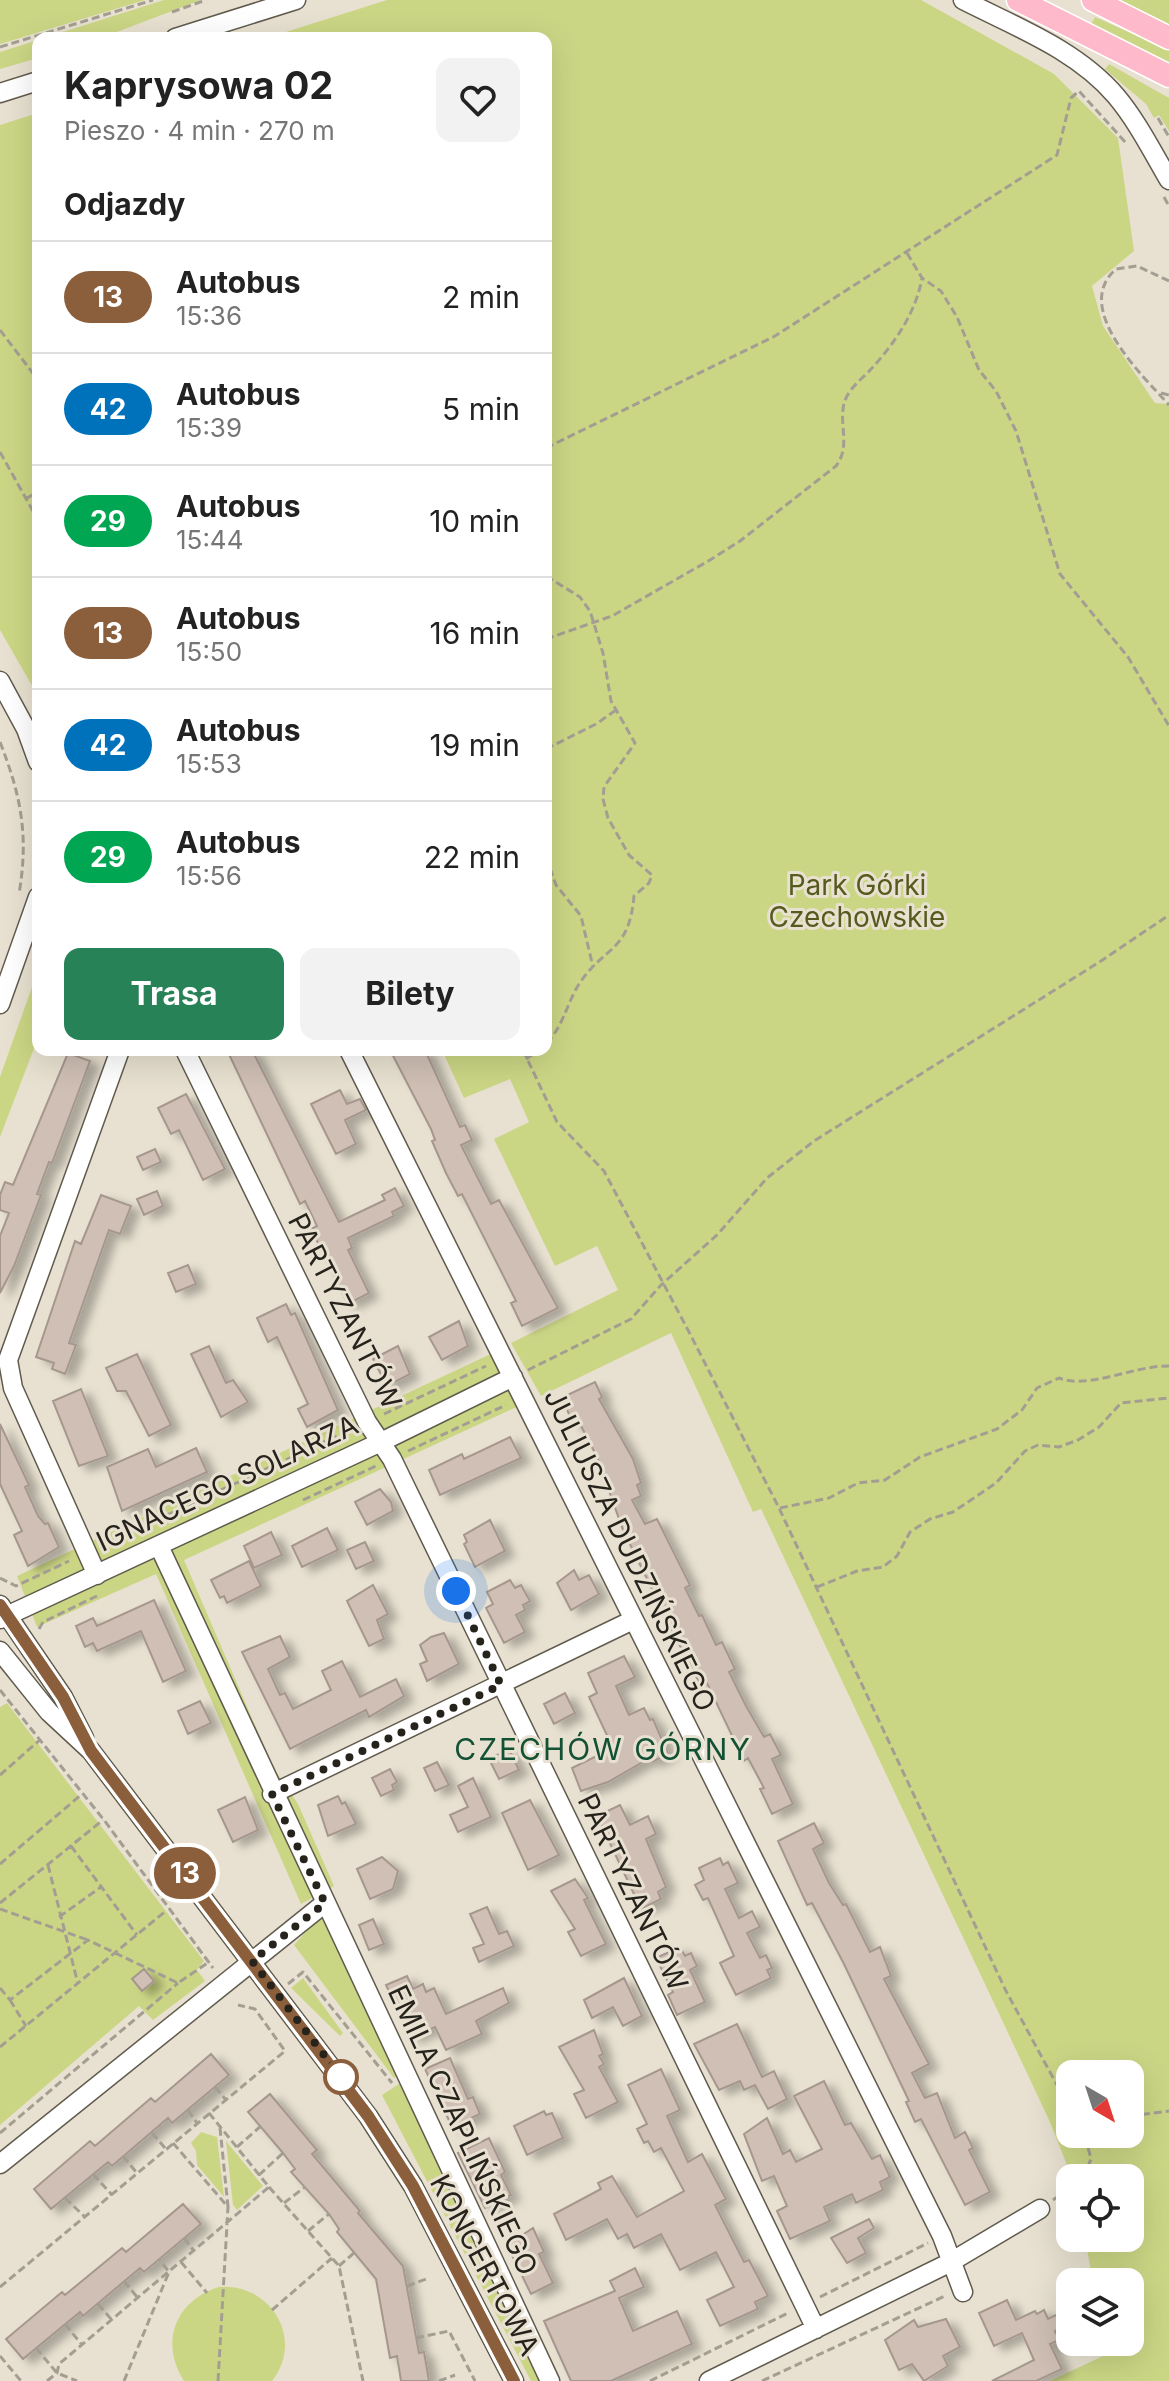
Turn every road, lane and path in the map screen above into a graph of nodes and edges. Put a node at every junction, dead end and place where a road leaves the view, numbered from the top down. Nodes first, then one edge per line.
1 (153, 0) edge
2 (206, 0) edge
3 (296, 0) edge
4 (963, 0) edge
5 (1018, 0) edge
6 (1093, 0) edge
7 (172, 12) dead end
8 (49, 32) edge
9 (194, 32) edge
10 (32, 37) edge
11 (1169, 38) edge
12 (0, 47) edge
13 (1169, 76) edge
14 (32, 83) edge
15 (0, 93) edge
16 (1158, 118) dead end
17 (1128, 136) dead end
18 (1169, 137) edge
19 (1164, 184) edge
20 (1169, 206) edge
21 (907, 253) junction
22 (922, 278) junction
23 (1169, 281) edge
24 (0, 330) edge
25 (32, 372) edge
26 (1157, 392) junction
27 (1169, 395) edge
28 (1169, 405) edge
29 (552, 445) edge
30 (0, 452) edge
31 (32, 496) edge
32 (26, 499) junction
33 (32, 510) edge
34 (552, 580) edge
35 (592, 625) junction
36 (552, 637) edge
37 (0, 681) edge
38 (616, 710) junction
39 (1169, 726) edge
40 (0, 742) edge
41 (32, 746) edge
42 (552, 746) edge
43 (552, 874) edge
44 (17, 904) dead end
45 (32, 914) edge
46 (1169, 915) edge
47 (593, 967) junction
48 (0, 1004) edge
49 (552, 1037) edge
50 (118, 1056) edge
51 (188, 1056) edge
52 (352, 1056) edge
53 (525, 1056) edge
54 (530, 1056) edge
55 (526, 1059) junction
56 (661, 1285) junction
57 (504, 1357) junction
58 (1169, 1366) edge
59 (513, 1377) junction
60 (523, 1397) junction
61 (1169, 1398) edge
62 (367, 1422) junction
63 (381, 1442) junction
64 (392, 1459) junction
65 (293, 1505) dead end
66 (779, 1508) junction
67 (159, 1546) junction
68 (87, 1553) junction
69 (97, 1575) junction
70 (0, 1578) edge
71 (817, 1587) junction
72 (98, 1595) dead end
73 (2, 1616) edge
74 (633, 1620) junction
75 (38, 1634) dead end
76 (0, 1651) edge
77 (501, 1685) junction
78 (0, 1690) edge
79 (41, 1739) junction
80 (91, 1751) junction
81 (0, 1775) edge
82 (83, 1793) junction
83 (272, 1794) junction
84 (104, 1820) junction
85 (71, 1846) junction
86 (0, 1864) edge
87 (48, 1865) junction
88 (101, 1887) junction
89 (0, 1903) edge
90 (325, 1903) junction
91 (0, 1909) edge
92 (169, 1909) junction
93 (59, 1917) junction
94 (62, 1932) junction
95 (137, 1935) junction
96 (88, 1940) junction
97 (114, 1953) junction
98 (70, 1954) junction
99 (252, 1961) junction
100 (209, 1962) junction
101 (213, 1968) dead end
102 (178, 1983) junction
103 (78, 1984) junction
104 (288, 1984) dead end
105 (0, 1988) edge
106 (10, 2000) junction
107 (263, 2003) dead end
108 (238, 2005) dead end
109 (255, 2009) junction
110 (26, 2026) junction
111 (0, 2047) edge
112 (406, 2076) junction
113 (1056, 2083) edge
114 (215, 2087) dead end
115 (226, 2100) junction
116 (188, 2110) dead end
117 (1169, 2111) edge
118 (209, 2113) junction
119 (1144, 2114) edge
120 (197, 2123) junction
121 (220, 2126) junction
122 (261, 2126) dead end
123 (0, 2133) edge
124 (152, 2133) dead end
125 (173, 2143) junction
126 (237, 2147) junction
127 (166, 2149) junction
128 (283, 2153) dead end
129 (123, 2156) dead end
130 (0, 2164) edge
131 (137, 2172) junction
132 (93, 2174) dead end
133 (259, 2175) junction
134 (269, 2187) junction
135 (305, 2187) dead end
136 (112, 2195) junction
137 (65, 2198) dead end
138 (284, 2203) junction
139 (228, 2207) junction
140 (1040, 2209) dead end
141 (329, 2214) dead end
142 (85, 2217) junction
143 (225, 2224) junction
144 (308, 2231) junction
145 (184, 2238) dead end
146 (194, 2251) junction
147 (355, 2252) dead end
148 (332, 2258) junction
149 (159, 2259) dead end
150 (181, 2262) junction
151 (949, 2263) junction
152 (339, 2266) junction
153 (169, 2272) junction
154 (429, 2278) dead end
155 (124, 2281) dead end
156 (407, 2286) dead end
157 (0, 2287) edge
158 (962, 2290) joint
159 (207, 2293) dead end
160 (138, 2298) junction
161 (98, 2304) dead end
162 (272, 2310) dead end
163 (112, 2320) junction
164 (65, 2324) dead end
165 (816, 2329) junction
166 (416, 2338) dead end
167 (82, 2345) junction
168 (36, 2348) dead end
169 (0, 2356) edge
170 (57, 2373) junction
171 (455, 2375) dead end
172 (21, 2381) edge
173 (47, 2381) edge
174 (77, 2381) edge
175 (124, 2381) edge
176 (218, 2381) edge
177 (363, 2381) edge
178 (439, 2381) edge
179 (475, 2381) edge
180 (514, 2381) edge
181 (550, 2381) edge
182 (709, 2381) edge
183 (762, 2381) edge

1 - 8 path
2 - 7 path
3 - 9 street
4 - 19 street
5 - 13 main road
6 - 11 main road
10 - 12 path
14 - 15 street
16 - 18 path
17 - 21 path
19 - 20 path
21 - 22 path
21 - 29 path
22 - 35 path
22 - 39 path
23 - 26 path
24 - 25 path
26 - 27 path
26 - 28 path
30 - 32 path
31 - 32 path
32 - 33 path
34 - 35 path
35 - 36 path
35 - 38 path
37 - 41 street
38 - 42 path
38 - 47 path
40 - 44 path
43 - 47 path
45 - 48 street
46 - 56 path
47 - 49 path
50 - 68 street
51 - 62 street, PARTYZANTÓW
52 - 57 street, JULIUSZA DUDZIŃSKIEGO
53 - 55 path
54 - 55 path
55 - 56 path
56 - 59 path
56 - 66 path
57 - 59 street, JULIUSZA DUDZIŃSKIEGO
57 - 62 path
58 - 66 path
59 - 60 street, JULIUSZA DUDZIŃSKIEGO
59 - 63 street, IGNACEGO SOLARZA
60 - 64 path
60 - 74 street, JULIUSZA DUDZIŃSKIEGO
61 - 71 path
62 - 63 street, PARTYZANTÓW
62 - 68 path
63 - 64 street, PARTYZANTÓW
63 - 67 street, IGNACEGO SOLARZA
64 - 65 path
64 - 77 street, PARTYZANTÓW
66 - 71 path
67 - 69 street, IGNACEGO SOLARZA
67 - 83 street, EMILA CZAPLIŃSKIEGO
68 - 69 street
68 - 70 path
69 - 73 street, IGNACEGO SOLARZA
71 - 113 path
72 - 75 path
73 - 80 street, KONCERTOWA
74 - 77 street
74 - 151 street, JULIUSZA DUDZIŃSKIEGO
76 - 80 street, KONCERTOWA
77 - 83 street
77 - 165 street, PARTYZANTÓW
78 - 79 path
79 - 81 path
79 - 82 path
80 - 99 street, KONCERTOWA
82 - 84 path
82 - 86 path
83 - 90 street, EMILA CZAPLIŃSKIEGO
84 - 85 path
84 - 92 path
85 - 87 path
85 - 88 path
87 - 89 path
87 - 93 path
88 - 93 path
88 - 95 path
90 - 99 street
90 - 112 street, EMILA CZAPLIŃSKIEGO
91 - 94 path
92 - 95 path
92 - 100 path
93 - 94 path
94 - 96 path
94 - 98 path
95 - 97 path
96 - 97 path
96 - 98 path
97 - 102 path
97 - 103 path
98 - 103 path
98 - 106 path
99 - 130 street
99 - 180 street, KONCERTOWA
100 - 101 path
100 - 102 path
102 - 123 path
103 - 110 path
104 - 112 path
105 - 106 path
106 - 110 path
107 - 109 path
108 - 109 path
109 - 115 path
110 - 111 path
112 - 181 street, EMILA CZAPLIŃSKIEGO
114 - 115 path
115 - 118 path
116 - 120 path
117 - 119 path
118 - 120 path
118 - 121 path
120 - 125 path
121 - 126 path
121 - 139 path
122 - 126 path
124 - 127 path
125 - 127 path
125 - 139 path
126 - 133 path
127 - 131 path
128 - 133 path
129 - 131 path
131 - 136 path
132 - 136 path
133 - 134 path
134 - 138 path
134 - 143 path
135 - 138 path
136 - 142 path
137 - 142 path
138 - 144 path
139 - 143 path
140 - 151 street
141 - 144 path
142 - 157 path
143 - 146 path
143 - 176 path
144 - 148 path
145 - 146 path
146 - 150 path
147 - 152 path
148 - 152 path
148 - 162 path
149 - 153 path
150 - 153 path
150 - 159 path
151 - 158 street, JULIUSZA DUDZIŃSKIEGO
151 - 165 street
152 - 177 path
153 - 160 path
153 - 175 path
154 - 156 path
155 - 160 path
158 - 183 path
160 - 163 path
161 - 163 path
163 - 167 path
164 - 167 path
165 - 182 street
166 - 179 path
167 - 170 path
168 - 170 path
169 - 172 path
170 - 173 path
170 - 174 path
171 - 178 path

